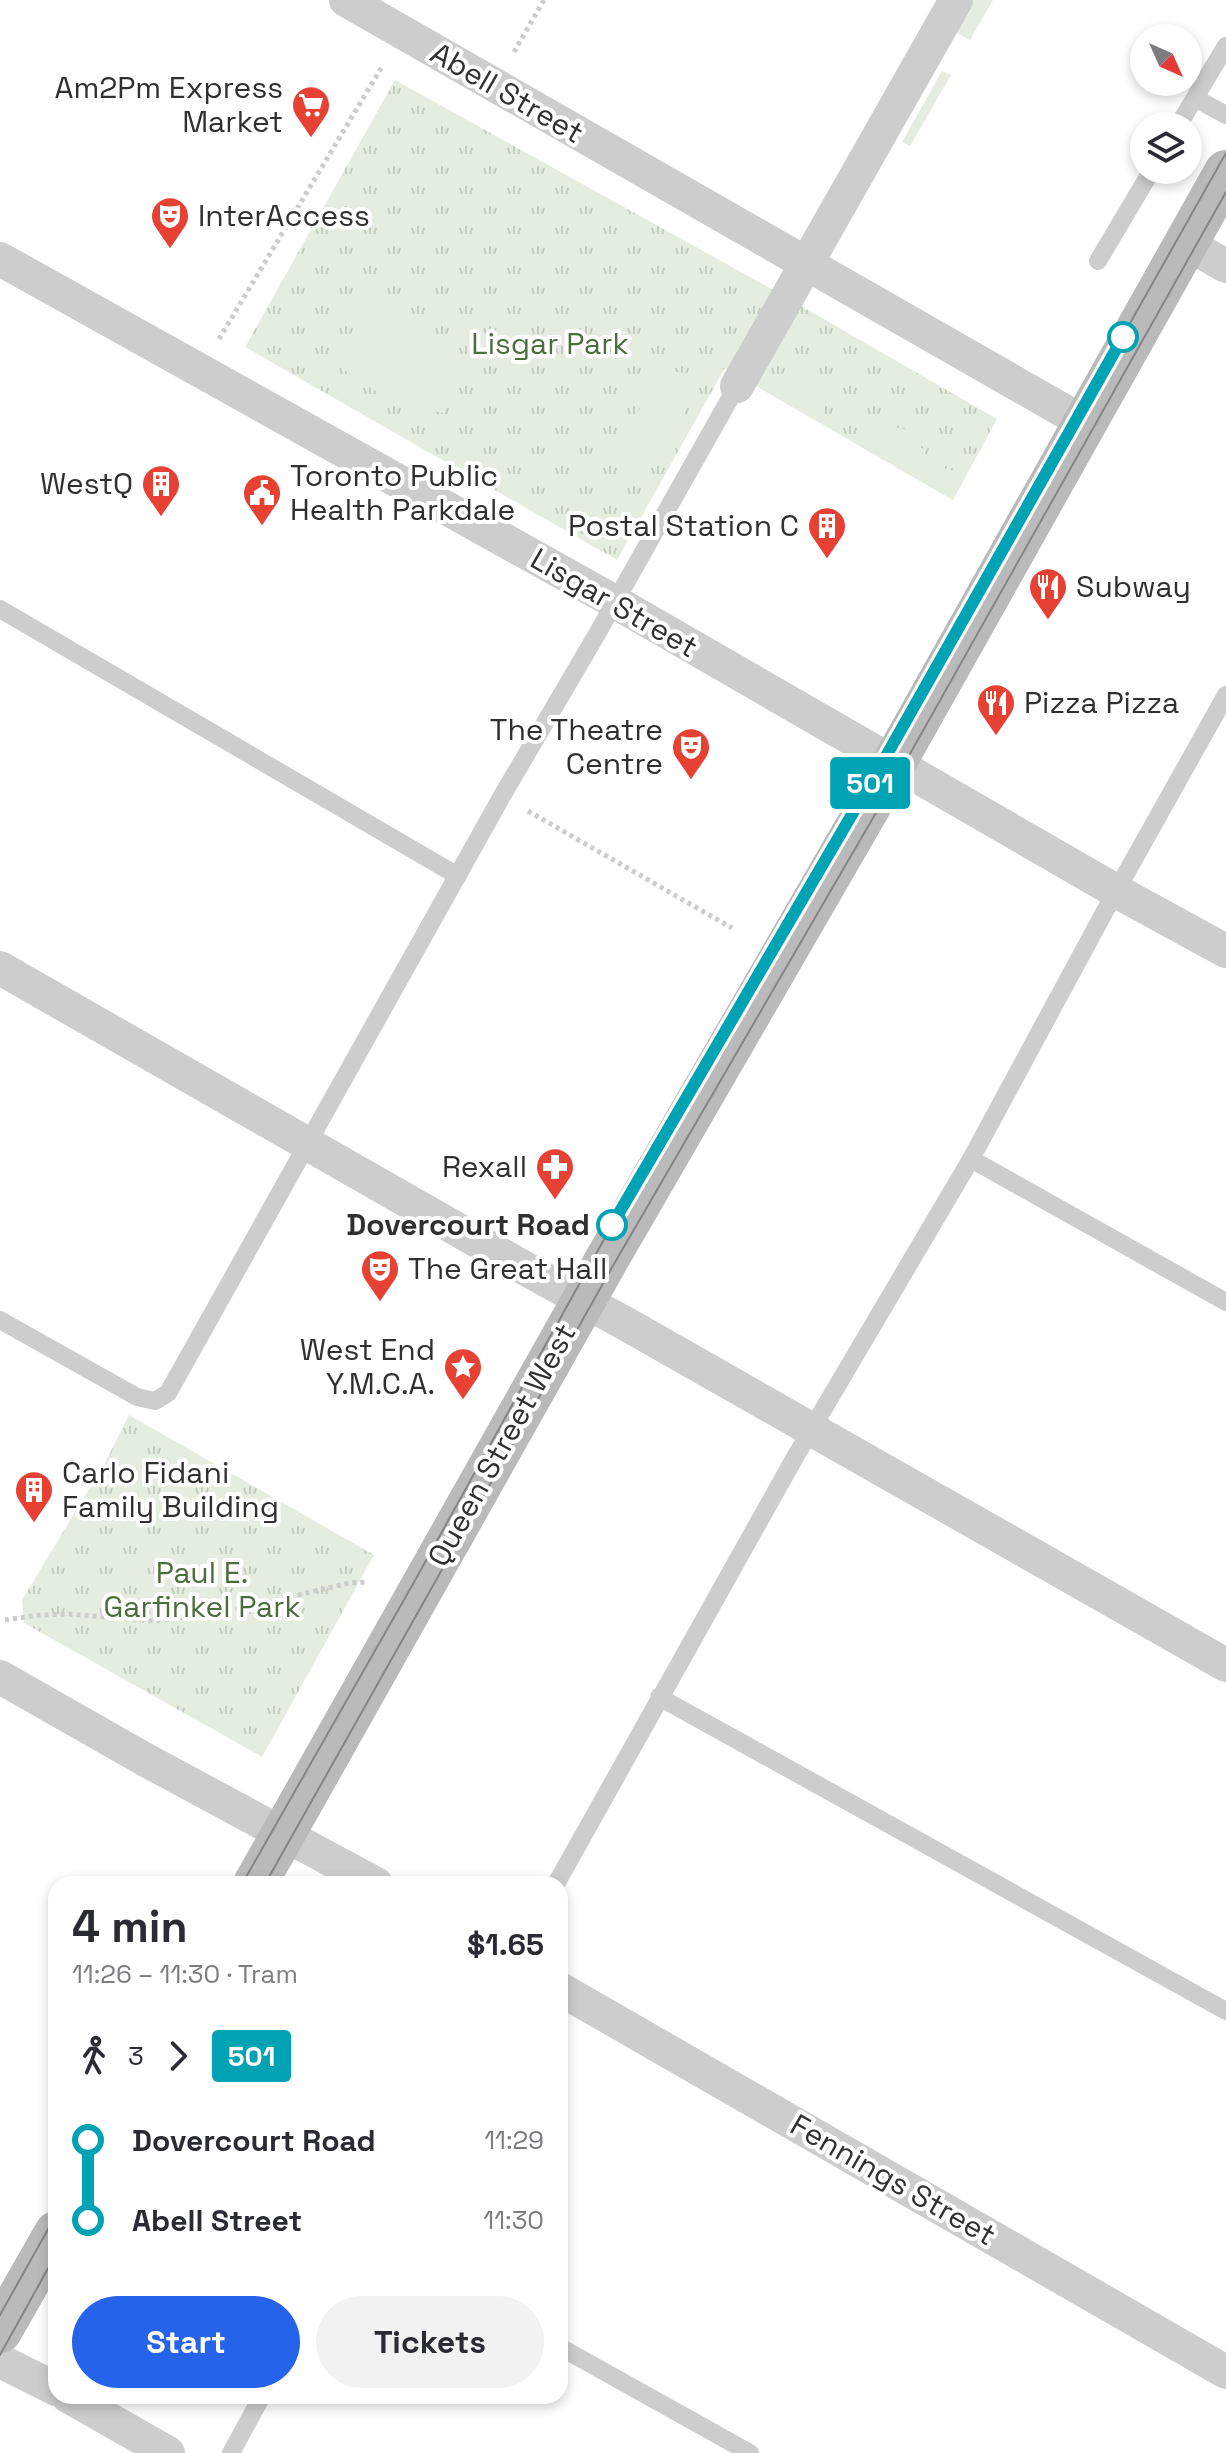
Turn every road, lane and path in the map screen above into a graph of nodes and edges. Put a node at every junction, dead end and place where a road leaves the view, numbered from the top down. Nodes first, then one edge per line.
1 (346, 0) edge
2 (544, 0) edge
3 (956, 0) edge
4 (1226, 46) edge
5 (514, 52) dead end
6 (386, 61) dead end
7 (1195, 98) junction
8 (1186, 112) edge
9 (1226, 115) edge
10 (1226, 172) edge
11 (1144, 184) edge
12 (1186, 243) junction
13 (0, 259) edge
14 (1098, 261) dead end
15 (806, 264) junction
16 (1226, 266) edge
17 (219, 339) dead end
18 (737, 386) joint
19 (1085, 423) junction
20 (615, 602) junction
21 (0, 609) edge
22 (1226, 695) edge
23 (894, 763) junction
24 (502, 796) junction
25 (458, 876) junction
26 (1116, 891) junction
27 (732, 928) dead end
28 (1226, 951) edge
29 (0, 968) edge
30 (309, 1144) junction
31 (971, 1159) junction
32 (584, 1301) junction
33 (1226, 1302) edge
34 (0, 1320) edge
35 (812, 1431) junction
36 (367, 1582) dead end
37 (5, 1620) dead end
38 (1226, 1665) edge
39 (0, 1677) edge
40 (659, 1697) junction
41 (284, 1833) junction
42 (260, 1876) edge
43 (362, 1876) edge
44 (560, 1876) edge
45 (568, 1994) edge
46 (1226, 2011) edge
47 (48, 2247) edge
48 (0, 2331) edge
49 (568, 2351) edge
50 (0, 2361) edge
51 (1226, 2372) edge
52 (48, 2385) edge
53 (82, 2404) edge
54 (258, 2404) edge
55 (168, 2453) edge
56 (231, 2453) edge
57 (750, 2453) edge

1 - 15 street, Abell Street
2 - 5 path
3 - 15 street
4 - 7 lane
6 - 17 path
7 - 8 lane
7 - 9 lane
10 - 12 main road, Queen Street West
11 - 14 lane
12 - 16 street
12 - 19 main road, Queen Street West
13 - 20 street, Lisgar Street
15 - 18 street
15 - 19 street, Abell Street
18 - 20 lane
19 - 23 main road, Queen Street West
20 - 23 street, Lisgar Street
20 - 24 lane
21 - 25 lane
22 - 26 lane
23 - 26 street, Lisgar Street
23 - 32 main road, Queen Street West
24 - 25 lane
24 - 27 path
25 - 30 lane
26 - 28 street, Lisgar Street
26 - 31 lane
29 - 30 street
30 - 32 street
30 - 34 lane
31 - 33 lane
31 - 35 lane
32 - 35 street
32 - 41 main road, Queen Street West
35 - 38 street
35 - 40 lane
36 - 37 path
39 - 41 street
40 - 44 lane
40 - 46 lane
41 - 42 main road, Queen Street West
41 - 43 street
45 - 51 street, Fennings Street
47 - 48 main road
49 - 57 lane
50 - 52 street
53 - 55 street
54 - 56 lane

